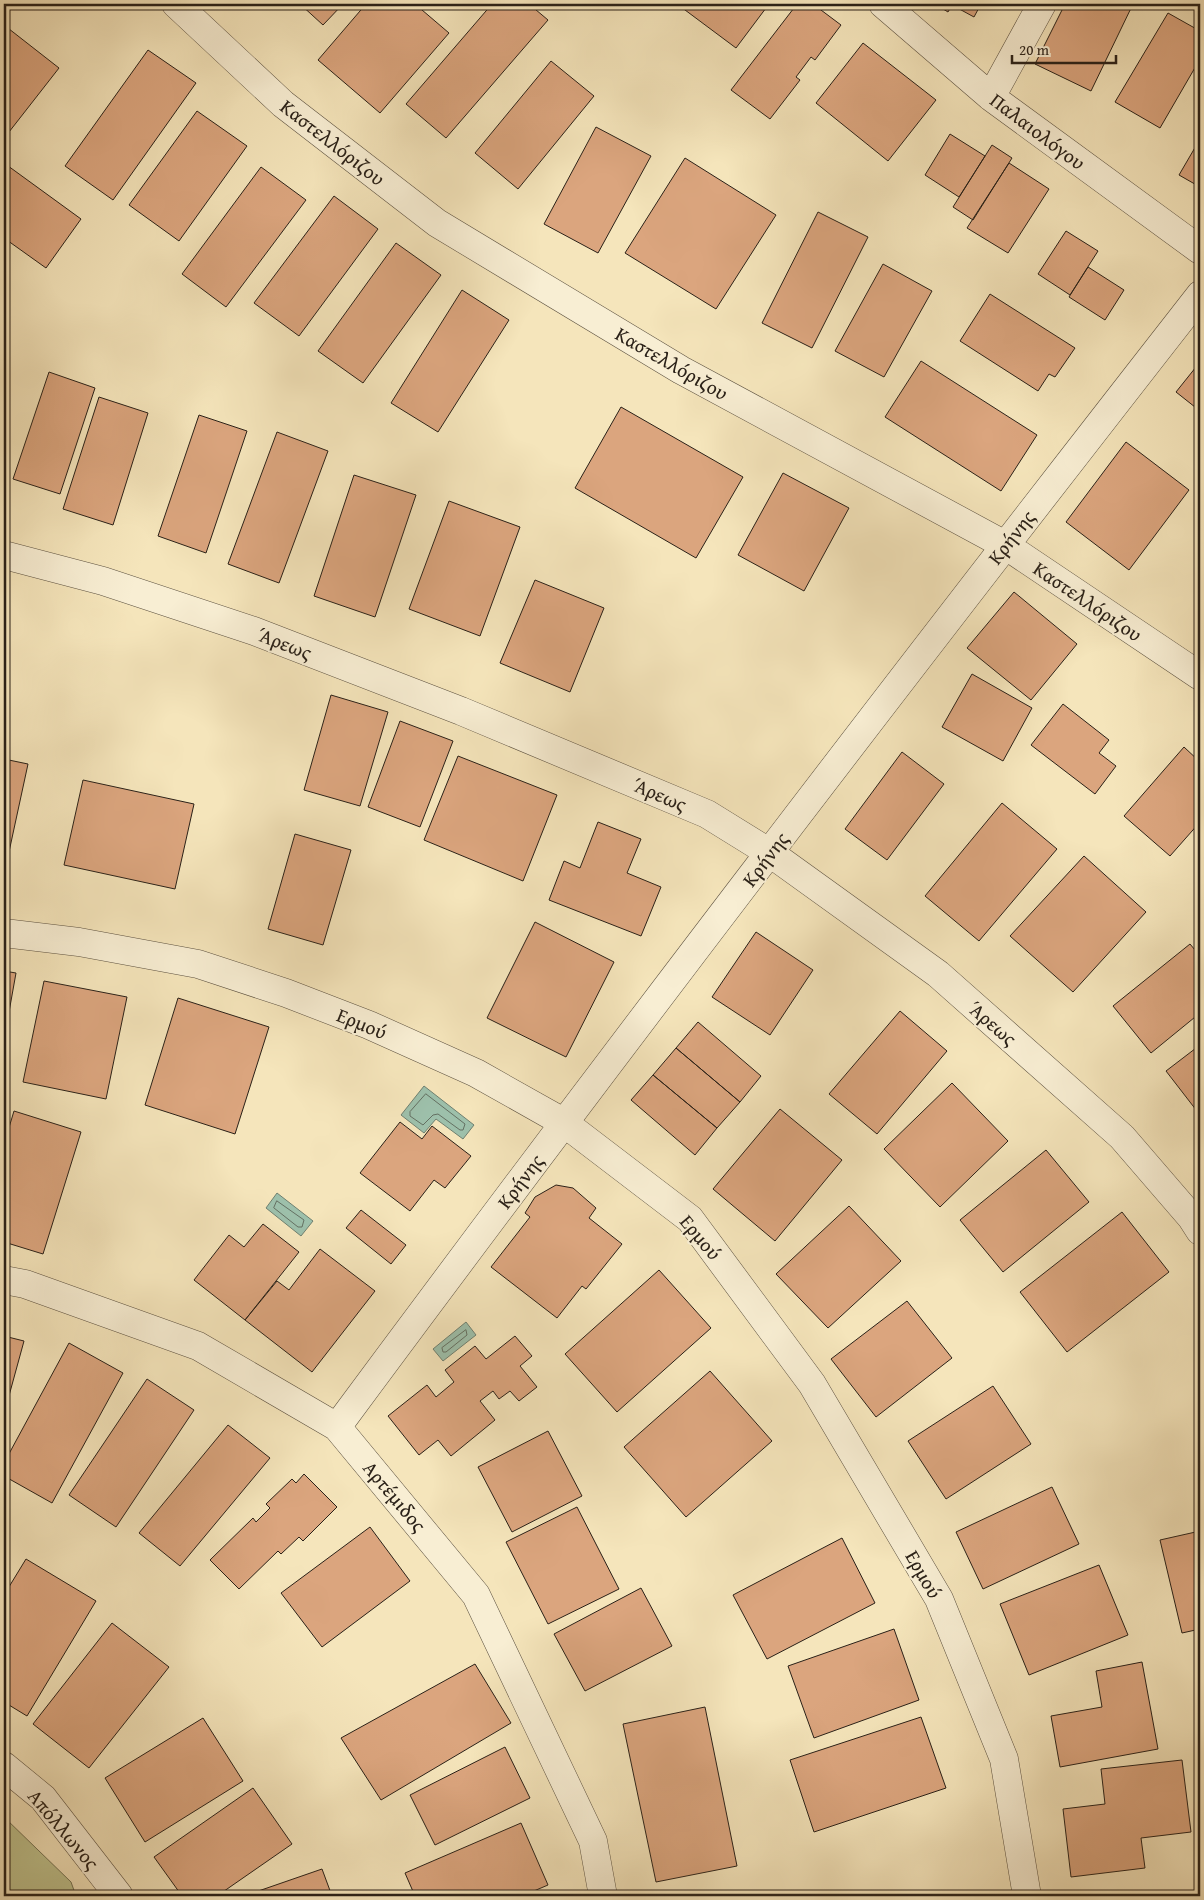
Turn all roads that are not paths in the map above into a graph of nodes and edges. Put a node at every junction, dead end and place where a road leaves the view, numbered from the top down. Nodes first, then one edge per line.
1 (176, 4) edge
2 (883, 4) edge
3 (1042, 4) edge
4 (991, 97) junction
5 (1200, 250) edge
6 (1200, 295) edge
7 (1005, 545) junction
8 (4, 554) edge
9 (1200, 676) edge
10 (770, 853) junction
11 (4, 933) edge
12 (563, 1122) junction
13 (1200, 1231) edge
14 (4, 1280) edge
15 (337, 1427) junction
16 (4, 1766) edge
17 (119, 1896) edge
18 (603, 1896) edge
19 (1027, 1896) edge

1 - 7 street, Καστελλόριζου
2 - 4 street, Παλαιολόγου
3 - 4 street
4 - 5 street, Παλαιολόγου
6 - 7 street, Κρήνης
7 - 9 street, Καστελλόριζου
7 - 10 street, Κρήνης
8 - 10 street, Άρεως
10 - 12 street, Κρήνης
10 - 13 street, Άρεως
11 - 12 street, Ερμού
12 - 15 street, Κρήνης
12 - 19 street, Ερμού
14 - 15 street, Αρτέμιδος
15 - 18 street, Αρτέμιδος
16 - 17 street, Απόλλωνος

